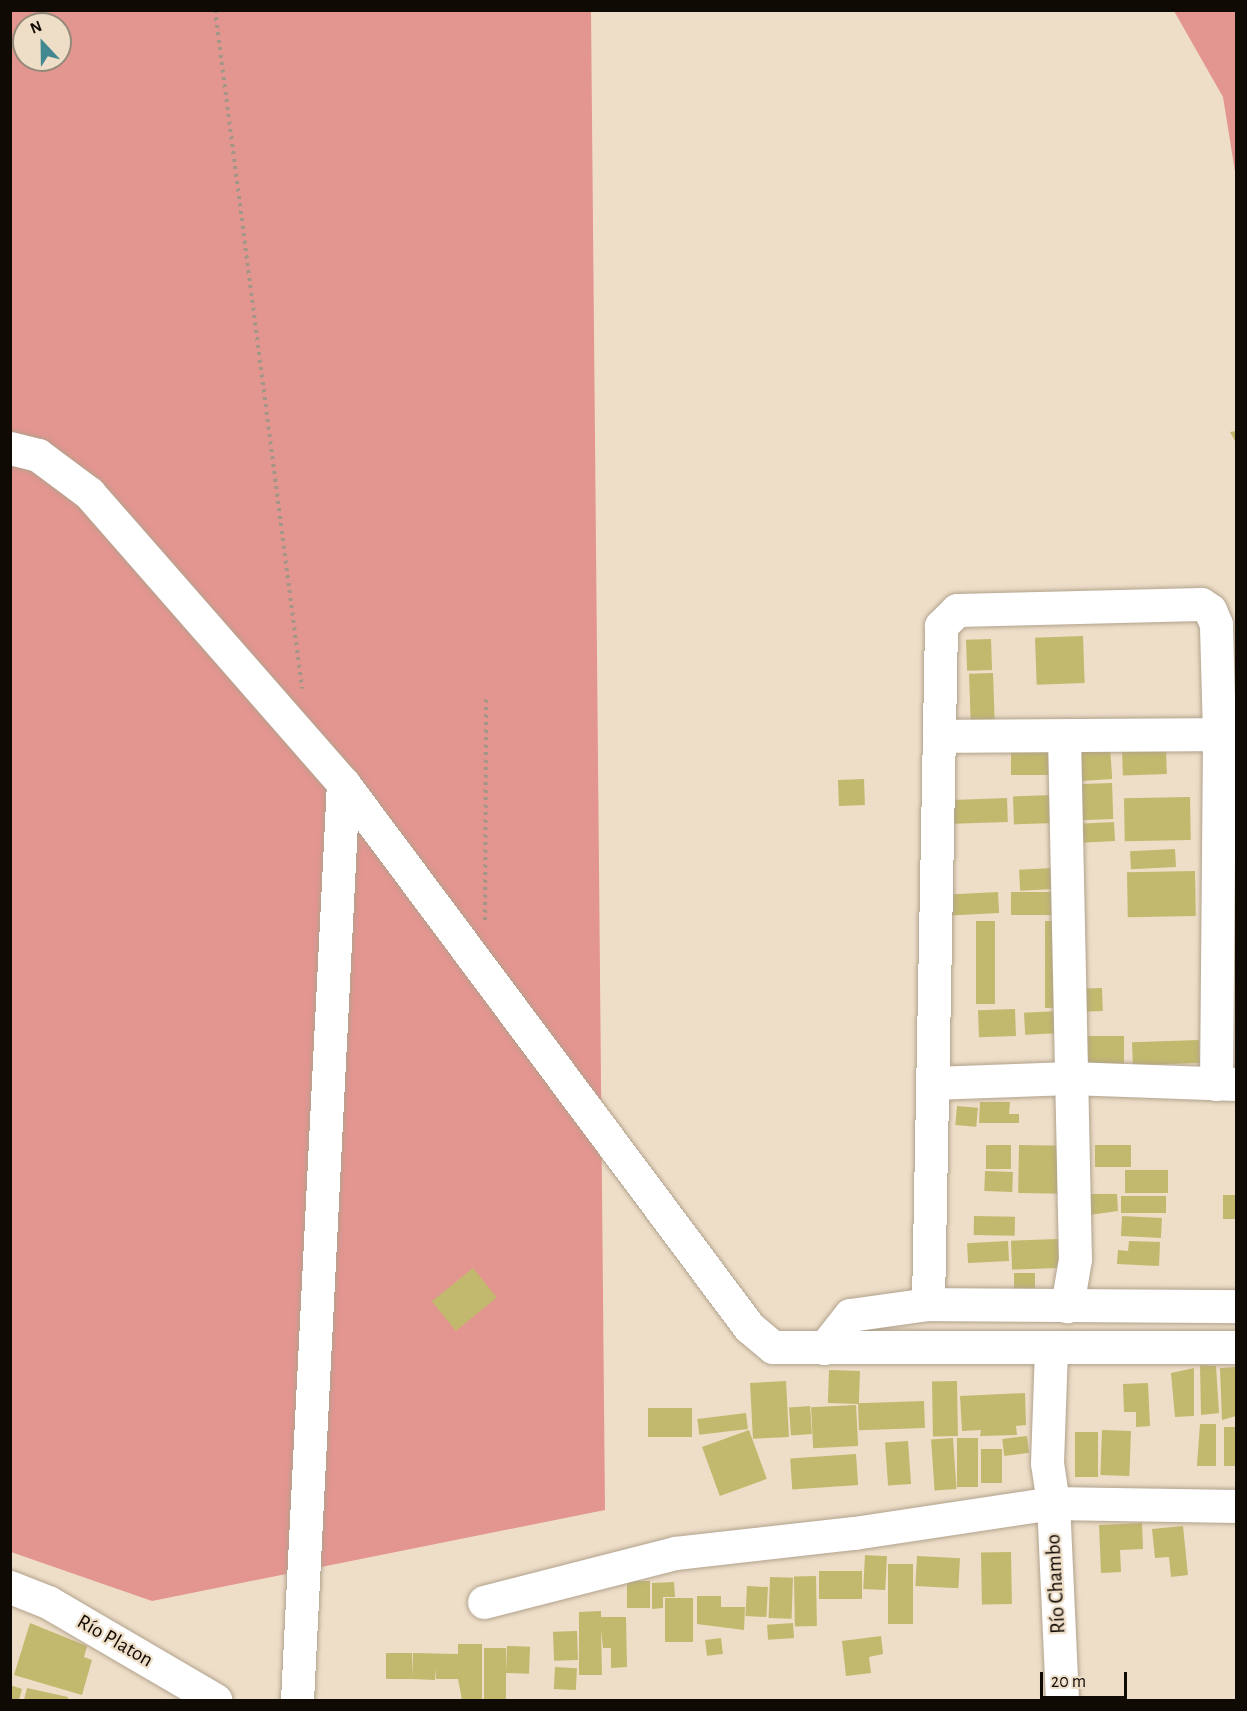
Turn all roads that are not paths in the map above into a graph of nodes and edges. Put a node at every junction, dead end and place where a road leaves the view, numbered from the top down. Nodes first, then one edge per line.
1 (10, 448) edge
2 (1219, 734) junction
3 (939, 736) junction
4 (1064, 736) junction
5 (343, 783) junction
6 (1070, 1078) junction
7 (932, 1083) junction
8 (1226, 1084) edge
9 (928, 1304) junction
10 (1067, 1306) junction
11 (1236, 1306) edge
12 (1236, 1347) edge
13 (824, 1348) junction
14 (1051, 1351) junction
15 (1053, 1503) junction
16 (1236, 1506) edge
17 (10, 1587) edge
18 (483, 1602) dead end
19 (216, 1701) edge
20 (297, 1701) edge
21 (1062, 1701) edge

1 - 5 street
2 - 3 street
2 - 4 street
2 - 8 street
3 - 4 street
3 - 7 street
4 - 6 street
5 - 13 street
5 - 20 street
6 - 7 street
6 - 8 street
6 - 10 street
7 - 9 street
9 - 10 street
9 - 13 street
10 - 11 street
12 - 14 street
13 - 14 street
14 - 15 street, Río Chambo
15 - 16 street
15 - 18 street
15 - 21 street, Río Chambo
17 - 19 street, Río Platon

